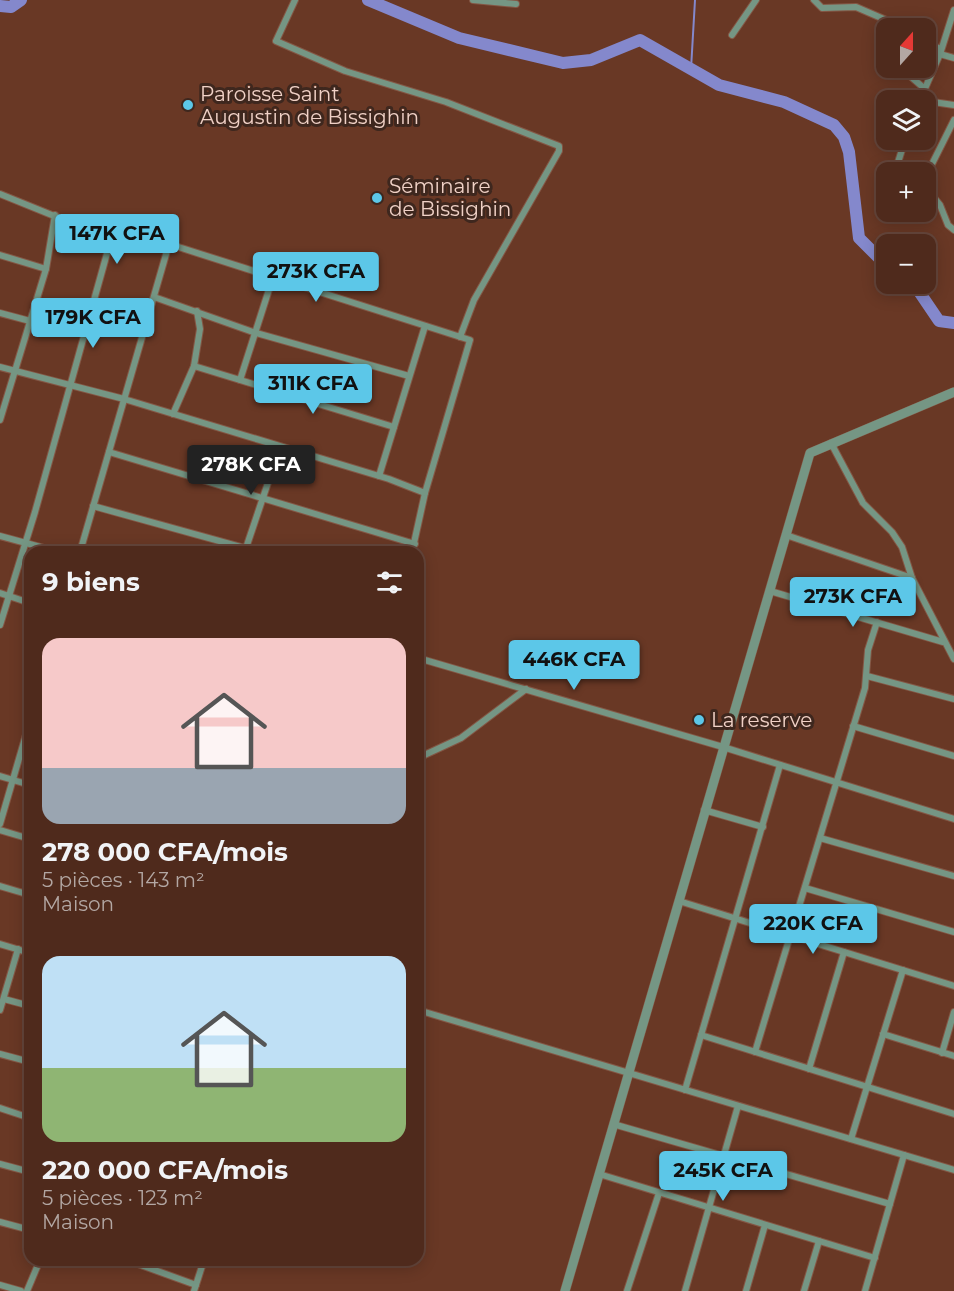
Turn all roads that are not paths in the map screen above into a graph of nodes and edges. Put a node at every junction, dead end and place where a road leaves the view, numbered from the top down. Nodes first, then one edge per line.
1 (296, 0) edge
2 (473, 0) edge
3 (756, 0) edge
4 (814, 0) edge
5 (861, 0) edge
6 (516, 4) dead end
7 (856, 7) junction
8 (954, 10) edge
9 (883, 18) edge
10 (732, 35) dead end
11 (936, 49) edge
12 (940, 52) junction
13 (954, 58) edge
14 (912, 78) edge
15 (925, 89) joint
16 (936, 102) edge
17 (954, 105) edge
18 (954, 120) edge
19 (0, 194) edge
20 (55, 215) junction
21 (954, 230) edge
22 (111, 239) junction
23 (169, 244) junction
24 (0, 255) edge
25 (46, 269) junction
26 (273, 277) junction
27 (154, 297) junction
28 (197, 311) junction
29 (0, 313) edge
30 (30, 321) junction
31 (424, 326) junction
32 (254, 332) junction
33 (460, 337) junction
34 (194, 366) junction
35 (0, 367) edge
36 (14, 370) junction
37 (409, 376) junction
38 (240, 380) junction
39 (70, 385) junction
40 (954, 392) edge
41 (124, 399) junction
42 (173, 414) junction
43 (0, 420) edge
44 (393, 427) junction
45 (831, 443) junction
46 (280, 447) junction
47 (109, 452) junction
48 (379, 476) junction
49 (425, 493) junction
50 (263, 498) junction
51 (93, 506) junction
52 (786, 535) junction
53 (0, 536) edge
54 (25, 542) junction
55 (415, 544) joint
56 (39, 546) edge
57 (82, 546) edge
58 (232, 546) edge
59 (247, 546) edge
60 (912, 578) junction
61 (770, 591) junction
62 (0, 593) edge
63 (9, 595) junction
64 (24, 601) edge
65 (877, 622) junction
66 (0, 625) edge
67 (943, 642) junction
68 (954, 659) edge
69 (424, 660) edge
70 (867, 676) junction
71 (526, 689) junction
72 (954, 699) edge
73 (853, 726) junction
74 (24, 742) edge
75 (723, 747) junction
76 (424, 755) edge
77 (954, 756) edge
78 (780, 765) junction
79 (0, 776) edge
80 (13, 780) junction
81 (24, 783) edge
82 (836, 783) junction
83 (705, 810) junction
84 (954, 819) edge
85 (0, 824) edge
86 (763, 827) junction
87 (0, 830) edge
88 (24, 837) edge
89 (820, 838) junction
90 (954, 876) edge
91 (0, 886) edge
92 (805, 888) junction
93 (24, 893) edge
94 (679, 901) junction
95 (736, 919) junction
96 (954, 932) edge
97 (790, 935) junction
98 (0, 944) edge
99 (18, 949) junction
100 (24, 951) edge
101 (844, 952) junction
102 (903, 970) junction
103 (954, 986) edge
104 (4, 999) junction
105 (24, 1004) edge
106 (0, 1010) edge
107 (424, 1012) edge
108 (954, 1012) edge
109 (884, 1034) junction
110 (701, 1035) junction
111 (755, 1052) junction
112 (942, 1053) junction
113 (0, 1054) edge
114 (954, 1056) edge
115 (24, 1060) edge
116 (809, 1069) junction
117 (628, 1073) junction
118 (867, 1087) junction
119 (685, 1090) junction
120 (738, 1106) junction
121 (0, 1108) edge
122 (954, 1114) edge
123 (24, 1116) edge
124 (613, 1124) junction
125 (851, 1139) junction
126 (904, 1155) junction
127 (724, 1156) junction
128 (0, 1164) edge
129 (24, 1170) edge
130 (954, 1170) edge
131 (599, 1174) junction
132 (659, 1192) junction
133 (890, 1204) junction
134 (709, 1208) junction
135 (0, 1222) edge
136 (765, 1225) junction
137 (24, 1228) edge
138 (819, 1241) junction
139 (875, 1258) junction
140 (37, 1266) edge
141 (142, 1266) edge
142 (202, 1266) edge
143 (0, 1285) edge
144 (195, 1288) edge
145 (807, 1290) edge
146 (21, 1291) edge
147 (27, 1291) edge
148 (565, 1291) edge
149 (627, 1291) edge
150 (685, 1291) edge
151 (746, 1291) edge
152 (865, 1291) edge

1 - 33 street
2 - 6 street
3 - 10 street
4 - 7 street
5 - 7 street
7 - 9 street
8 - 12 street
11 - 12 street
12 - 13 street
12 - 15 street
14 - 15 street
16 - 17 street
18 - 21 street
19 - 20 street
20 - 22 street
20 - 25 street
22 - 23 street
22 - 39 street
23 - 26 street
23 - 27 street
24 - 25 street
25 - 30 street
26 - 31 street
26 - 32 street
27 - 28 street
27 - 41 street
28 - 32 street
28 - 34 street
29 - 30 street
30 - 36 street
31 - 33 street
31 - 37 street
32 - 37 street
32 - 38 street
33 - 49 street
34 - 38 street
34 - 42 street
35 - 36 street
36 - 39 street
36 - 43 street
37 - 44 street
38 - 44 street
39 - 41 street
39 - 54 street
40 - 45 street
41 - 42 street
41 - 47 street
42 - 46 street
44 - 48 street
45 - 52 street
45 - 60 street
46 - 48 street
46 - 50 street
47 - 50 street
47 - 51 street
48 - 49 street
49 - 55 street
50 - 55 street
50 - 59 street
51 - 57 street
51 - 58 street
52 - 60 street
52 - 61 street
53 - 54 street
54 - 56 street
54 - 63 street
60 - 67 street
61 - 65 street
61 - 75 street
62 - 63 street
63 - 64 street
63 - 66 street
65 - 67 street
65 - 70 street
67 - 68 street
69 - 71 street
70 - 72 street
70 - 73 street
71 - 75 street
71 - 76 street
73 - 77 street
73 - 82 street
74 - 80 street
75 - 78 street
75 - 83 street
78 - 82 street
78 - 86 street
79 - 80 street
80 - 81 street
80 - 85 street
82 - 84 street
82 - 89 street
83 - 86 street
83 - 94 street
86 - 95 street
87 - 88 street
89 - 90 street
89 - 92 street
91 - 93 street
92 - 96 street
92 - 97 street
94 - 95 street
94 - 117 street
95 - 97 street
95 - 110 street
97 - 101 street
97 - 111 street
98 - 99 street
99 - 100 street
99 - 104 street
101 - 102 street
101 - 116 street
102 - 103 street
102 - 109 street
104 - 105 street
104 - 106 street
107 - 117 street
108 - 112 street
109 - 112 street
109 - 118 street
110 - 111 street
110 - 119 street
111 - 116 street
112 - 114 street
113 - 115 street
116 - 118 street
117 - 119 street
117 - 124 street
118 - 122 street
118 - 125 street
119 - 120 street
120 - 125 street
120 - 127 street
121 - 123 street
124 - 127 street
124 - 131 street
125 - 126 street
126 - 130 street
126 - 133 street
127 - 133 street
127 - 134 street
128 - 129 street
131 - 132 street
131 - 148 street
132 - 134 street
132 - 149 street
133 - 139 street
134 - 136 street
134 - 150 street
135 - 137 street
136 - 138 street
136 - 151 street
138 - 139 street
138 - 145 street
139 - 152 street
140 - 147 street
141 - 144 street
142 - 144 street
143 - 146 street

